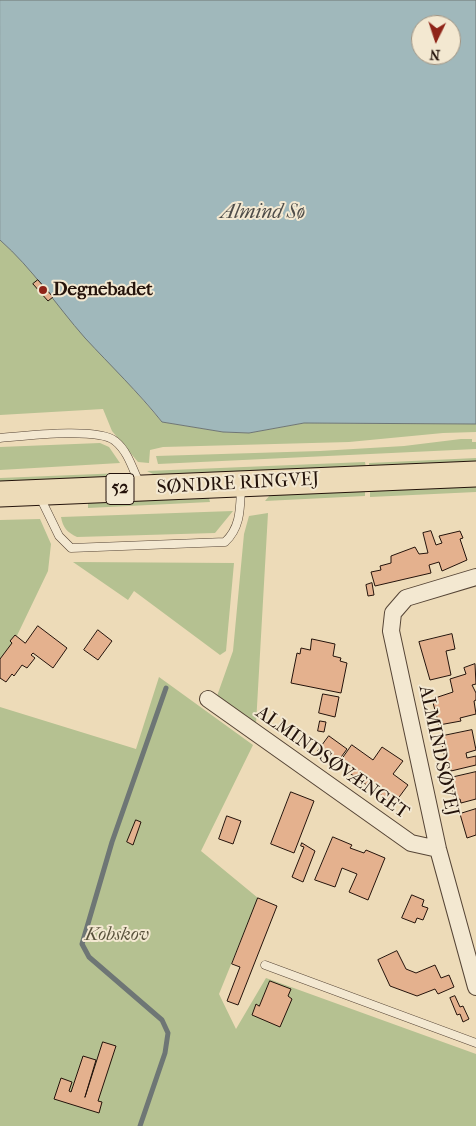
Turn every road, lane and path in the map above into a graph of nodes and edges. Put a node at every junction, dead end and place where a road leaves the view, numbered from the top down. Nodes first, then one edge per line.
1 (0, 438) edge
2 (476, 474) edge
3 (241, 484) junction
4 (142, 489) junction
5 (38, 492) junction
6 (0, 494) edge
7 (476, 577) edge
8 (208, 699) dead end
9 (438, 850) junction
10 (266, 965) dead end
11 (476, 986) edge
12 (476, 1043) edge

1 - 4 lane
2 - 3 main road, SØNDRE RINGVEJ / 52
3 - 4 main road, SØNDRE RINGVEJ / 52
3 - 5 lane
4 - 5 main road, SØNDRE RINGVEJ / 52
5 - 6 main road, SØNDRE RINGVEJ / 52
7 - 9 street, ALMINDSØVEJ
8 - 9 street, ALMINDSØVÆNGET
9 - 11 street, ALMINDSØVEJ
10 - 12 lane

